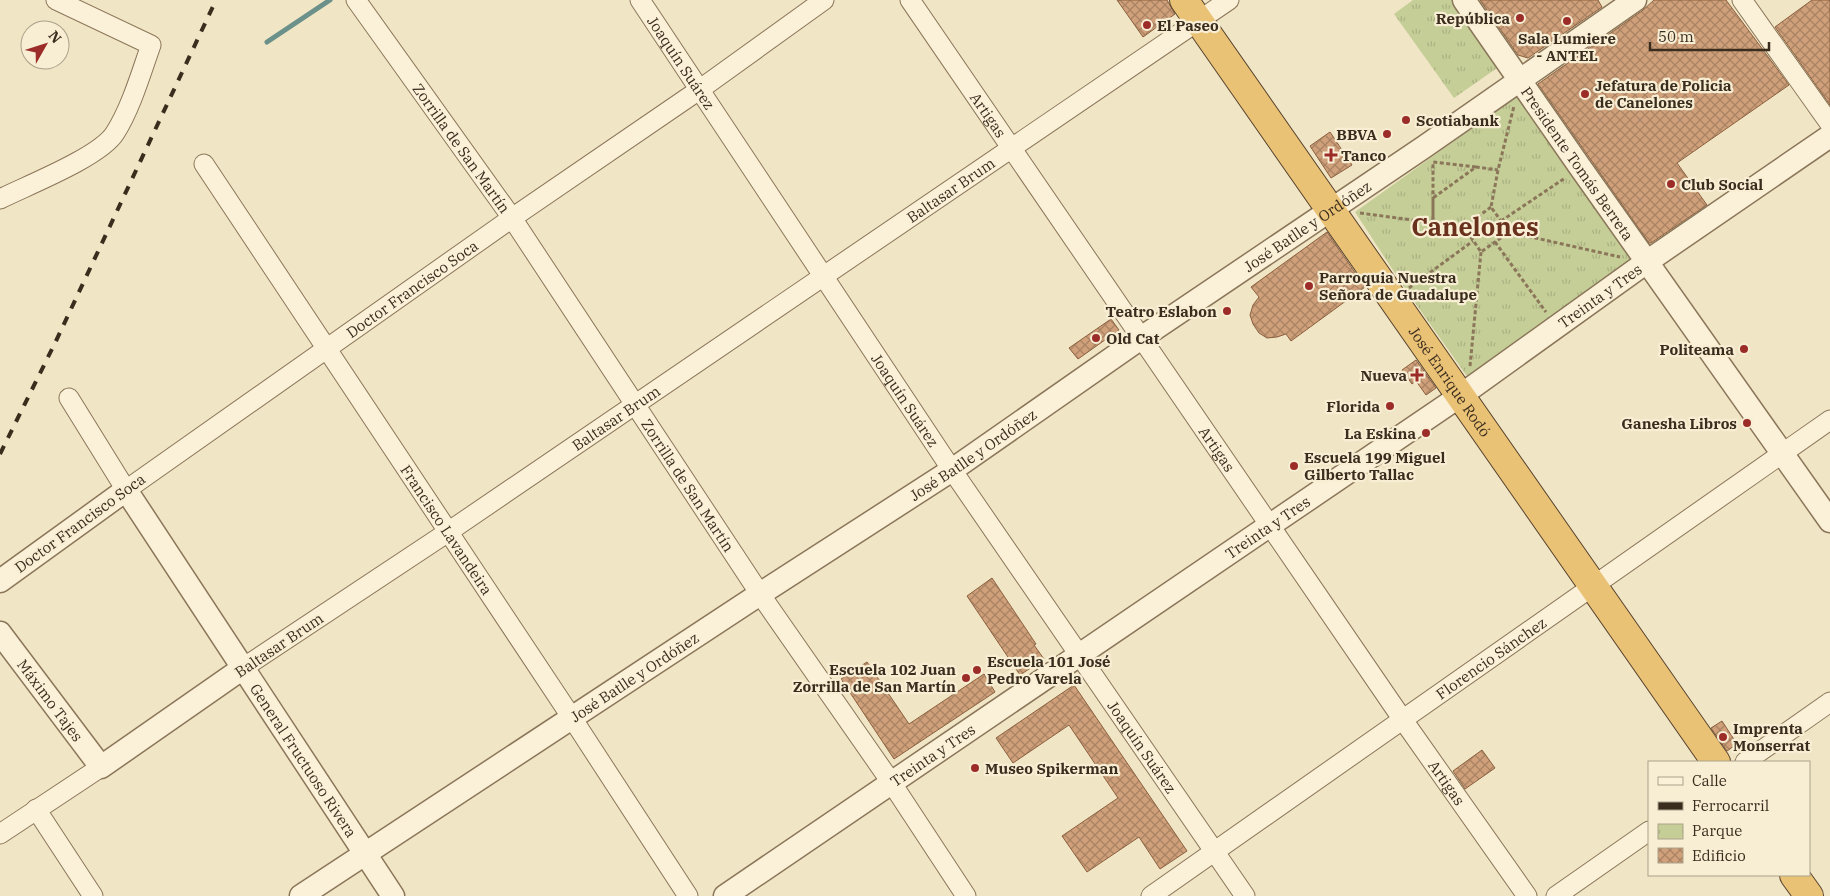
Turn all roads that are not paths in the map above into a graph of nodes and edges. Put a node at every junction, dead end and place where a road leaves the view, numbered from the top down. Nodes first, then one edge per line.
1 (56, 0) edge
2 (356, 0) edge
3 (640, 0) edge
4 (824, 0) edge
5 (910, 0) edge
6 (1228, 0) edge
7 (1464, 0) edge
8 (1635, 0) edge
9 (1742, 0) edge
10 (1191, 10) edge
11 (1520, 79) junction
12 (699, 90) junction
13 (1830, 124) edge
14 (1830, 136) edge
15 (1012, 149) junction
16 (204, 164) dead end
17 (0, 199) edge
18 (1342, 211) junction
19 (512, 218) junction
20 (1648, 261) junction
21 (822, 277) junction
22 (1141, 338) junction
23 (326, 348) junction
24 (1460, 396) junction
25 (69, 398) dead end
26 (635, 405) junction
27 (1830, 420) edge
28 (1783, 454) junction
29 (952, 470) junction
30 (126, 490) junction
31 (1830, 521) edge
32 (1270, 526) junction
33 (448, 532) junction
34 (0, 581) edge
35 (1592, 587) junction
36 (760, 594) junction
37 (0, 633) edge
38 (1079, 654) junction
39 (243, 668) junction
40 (1830, 702) edge
41 (572, 718) junction
42 (1404, 720) junction
43 (1715, 761) edge
44 (1746, 761) edge
45 (101, 767) junction
46 (891, 782) junction
47 (36, 809) junction
48 (1648, 832) edge
49 (0, 834) edge
50 (1214, 852) junction
51 (364, 854) junction
52 (1795, 876) edge
53 (93, 896) edge
54 (301, 896) edge
55 (393, 896) edge
56 (688, 896) edge
57 (726, 896) edge
58 (966, 896) edge
59 (1151, 896) edge
60 (1245, 896) edge
61 (1527, 896) edge
62 (1556, 896) edge
63 (1809, 896) edge

1 - 17 street
2 - 19 street, Zorrilla de San Martín
3 - 12 street, Joaquín Suárez
4 - 12 street, Doctor Francisco Soca
5 - 15 street, Artigas
6 - 10 street, Baltasar Brum
7 - 11 street, Presidente Tomás Berreta
8 - 11 street, José Batlle y Ordóñez
9 - 13 street
10 - 15 street, Baltasar Brum
10 - 18 highway, José Enrique Rodó
11 - 18 street, José Batlle y Ordóñez
11 - 20 street, Presidente Tomás Berreta
12 - 19 street, Doctor Francisco Soca
12 - 21 street, Joaquín Suárez
14 - 20 street, Treinta y Tres
15 - 21 street, Baltasar Brum
15 - 22 street, Artigas
16 - 23 street, Francisco Lavandeira
18 - 22 street, José Batlle y Ordóñez
18 - 24 highway, José Enrique Rodó
19 - 23 street, Doctor Francisco Soca
19 - 26 street, Zorrilla de San Martín
20 - 24 street, Treinta y Tres
20 - 28 street, Presidente Tomás Berreta
21 - 26 street, Baltasar Brum
21 - 29 street, Joaquín Suárez
22 - 29 street, José Batlle y Ordóñez
22 - 32 street, Artigas
23 - 30 street, Doctor Francisco Soca
23 - 33 street, Francisco Lavandeira
24 - 32 street, Treinta y Tres
24 - 35 highway, José Enrique Rodó
25 - 30 street, General Fructuoso Rivera
26 - 33 street, Baltasar Brum
26 - 36 street, Zorrilla de San Martín
27 - 28 street, Florencio Sánchez
28 - 31 street, Presidente Tomás Berreta
28 - 35 street, Florencio Sánchez
29 - 36 street, José Batlle y Ordóñez
29 - 38 street, Joaquín Suárez
30 - 34 street, Doctor Francisco Soca
30 - 39 street, General Fructuoso Rivera
32 - 38 street, Treinta y Tres
32 - 42 street, Artigas
33 - 39 street, Baltasar Brum
33 - 41 street, Francisco Lavandeira
35 - 42 street, Florencio Sánchez
35 - 43 highway, José Enrique Rodó
36 - 41 street, José Batlle y Ordóñez
36 - 46 street, Zorrilla de San Martín
37 - 45 street, Máximo Tajes
38 - 46 street, Treinta y Tres
38 - 50 street, Joaquín Suárez
39 - 45 street, Baltasar Brum
39 - 51 street, General Fructuoso Rivera
40 - 44 street
41 - 51 street, José Batlle y Ordóñez
41 - 56 street, Francisco Lavandeira
42 - 50 street, Florencio Sánchez
42 - 61 street, Artigas
45 - 47 street, Baltasar Brum
46 - 57 street, Treinta y Tres
46 - 58 street, Zorrilla de San Martín
47 - 49 street, Baltasar Brum
47 - 53 street
48 - 62 street
50 - 59 street, Florencio Sánchez
50 - 60 street, Joaquín Suárez
51 - 54 street, José Batlle y Ordóñez
51 - 55 street, General Fructuoso Rivera
52 - 63 highway

